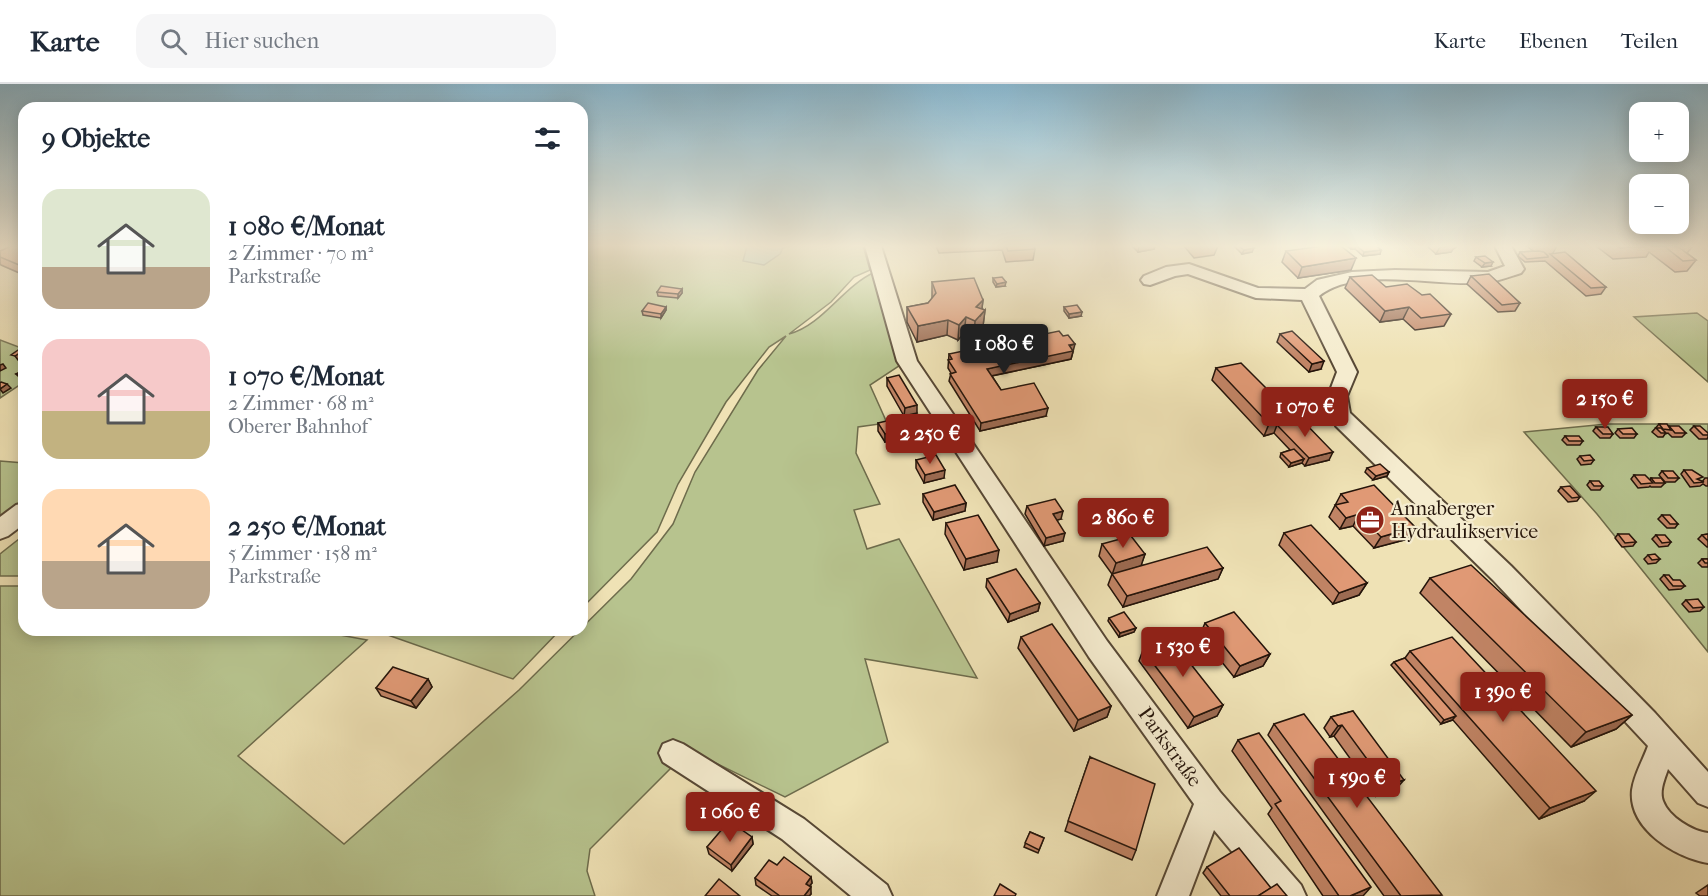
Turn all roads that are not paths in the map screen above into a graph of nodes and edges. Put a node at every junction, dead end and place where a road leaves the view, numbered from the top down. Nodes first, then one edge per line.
1 (884, 284) edge
2 (1232, 284) edge
3 (1323, 284) edge
4 (1309, 295) junction
5 (18, 516) edge
6 (0, 530) edge
7 (18, 532) edge
8 (0, 546) edge
9 (1663, 745) junction
10 (673, 753) dead end
11 (1708, 793) edge
12 (1210, 802) junction
13 (1708, 848) edge
14 (876, 896) edge
15 (1173, 896) edge
16 (1290, 896) edge

1 - 12 street, Parkstraße
2 - 4 street
3 - 4 street
4 - 9 street
5 - 6 street
7 - 8 street
9 - 11 street
9 - 13 street
10 - 14 street
12 - 15 street
12 - 16 street, Parkstraße

